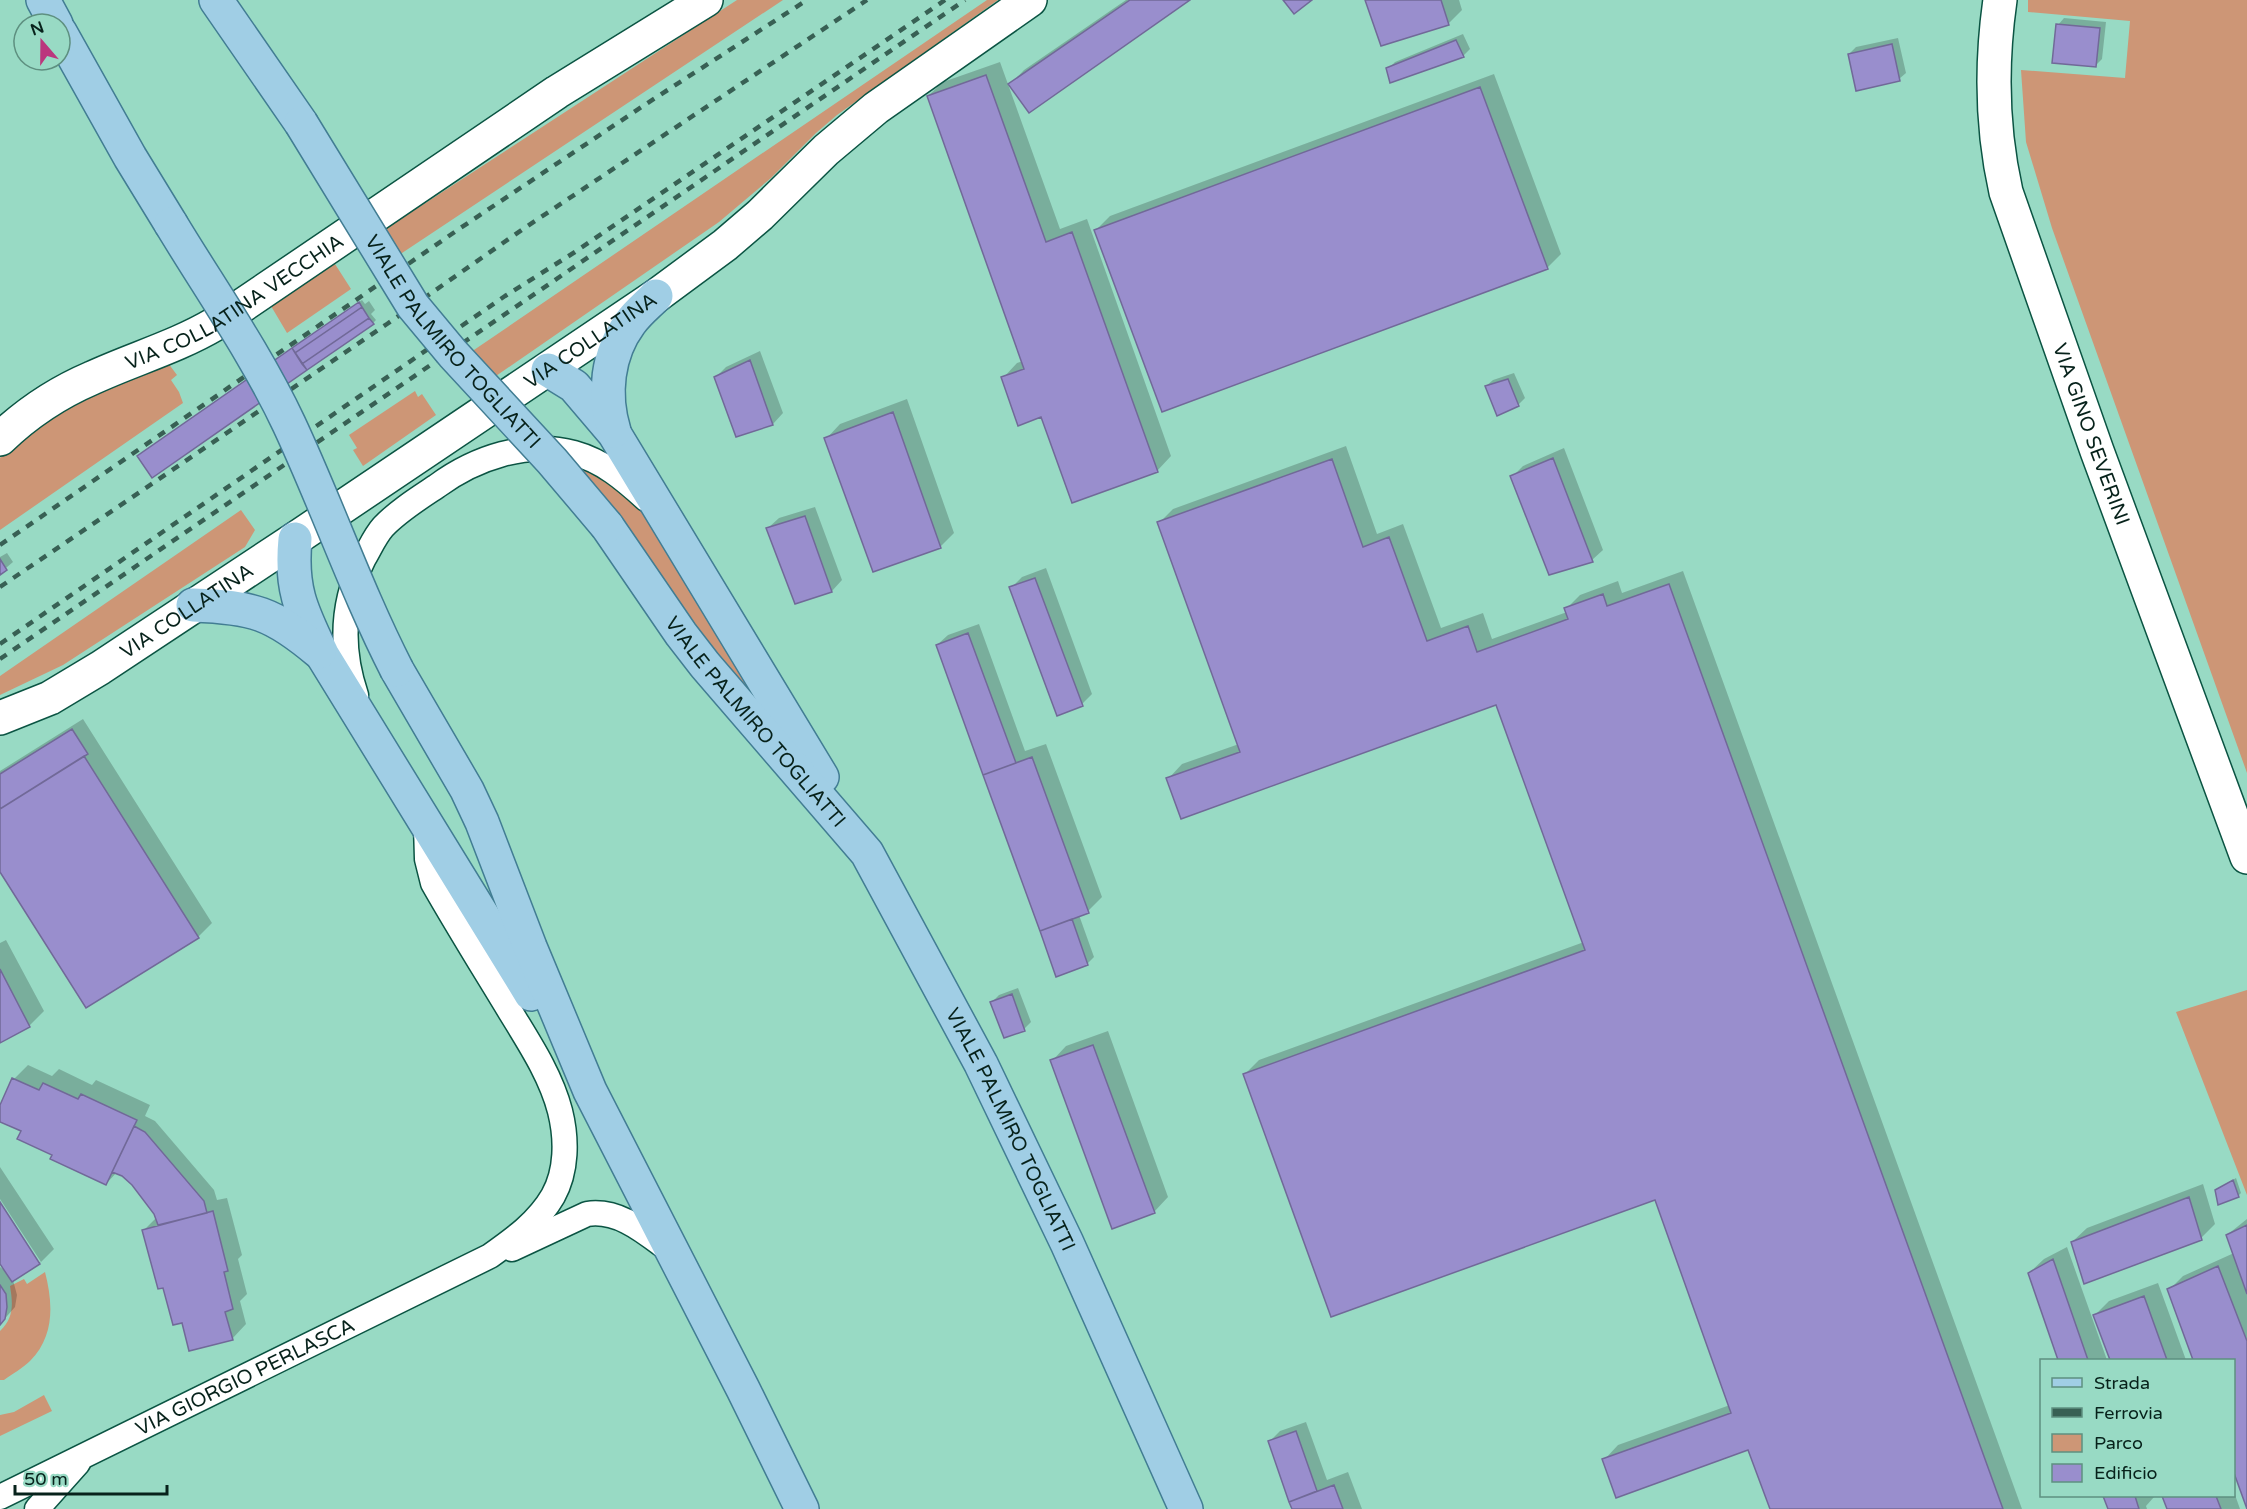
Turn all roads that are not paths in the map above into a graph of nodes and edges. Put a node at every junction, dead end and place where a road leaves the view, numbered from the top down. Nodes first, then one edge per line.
1 (216, 0) edge
2 (706, 0) edge
3 (1030, 0) edge
4 (2000, 0) edge
5 (72, 53) edge
6 (656, 296) junction
7 (548, 369) junction
8 (614, 433) junction
9 (0, 439) edge
10 (664, 514) junction
11 (295, 540) junction
12 (193, 605) junction
13 (323, 656) junction
14 (0, 718) edge
15 (370, 730) junction
16 (426, 820) junction
17 (867, 853) junction
18 (2247, 857) edge
19 (590, 1091) junction
20 (672, 1252) junction
21 (490, 1256) junction
22 (86, 1455) junction
23 (6, 1498) edge
24 (38, 1509) edge
25 (802, 1509) edge
26 (1186, 1509) edge

1 - 17 main road, VIALE PALMIRO TOGLIATTI, bridge
2 - 9 street, VIA COLLATINA VECCHIA
3 - 6 street, VIA COLLATINA
4 - 18 street, VIA GINO SEVERINI
5 - 19 main road, bridge
6 - 7 street, VIA COLLATINA
6 - 8 main road
7 - 8 main road
7 - 11 street, VIA COLLATINA
8 - 10 main road
10 - 15 street
10 - 17 main road
11 - 12 street, VIA COLLATINA
11 - 13 main road
12 - 13 main road
12 - 14 street, VIA COLLATINA
13 - 15 main road
15 - 16 main road
16 - 19 main road
16 - 21 street
17 - 26 main road, VIALE PALMIRO TOGLIATTI
19 - 20 main road
20 - 21 street
20 - 25 main road
21 - 22 street, VIA GIORGIO PERLASCA
22 - 23 street, VIA GIORGIO PERLASCA
22 - 24 street

